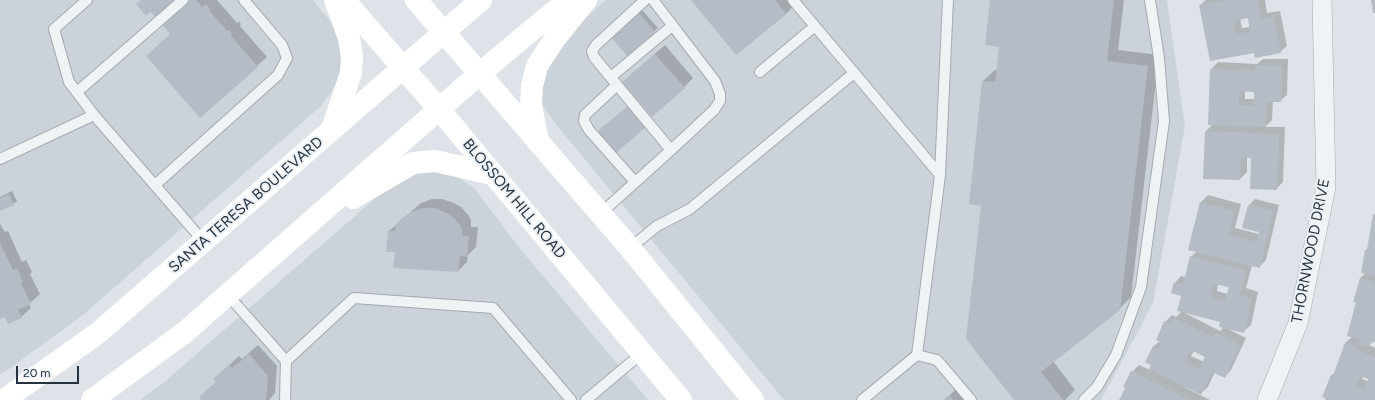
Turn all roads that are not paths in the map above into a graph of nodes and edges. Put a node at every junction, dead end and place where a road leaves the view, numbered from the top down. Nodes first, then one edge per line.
1 (87, 0) edge
2 (183, 0) edge
3 (244, 0) edge
4 (335, 0) edge
5 (344, 0) edge
6 (416, 0) edge
7 (481, 0) edge
8 (568, 0) edge
9 (586, 0) edge
10 (645, 0) edge
11 (653, 0) edge
12 (793, 0) edge
13 (948, 0) edge
14 (1150, 0) edge
15 (1322, 0) edge
16 (672, 26) junction
17 (815, 26) junction
18 (444, 33) junction
19 (403, 68) junction
20 (760, 72) dead end
21 (854, 73) junction
22 (479, 74) junction
23 (611, 77) junction
24 (617, 85) junction
25 (77, 92) junction
26 (439, 110) junction
27 (94, 115) junction
28 (332, 130) junction
29 (538, 143) junction
30 (671, 150) junction
31 (0, 160) edge
32 (492, 174) junction
33 (940, 175) junction
34 (636, 182) junction
35 (155, 185) junction
36 (600, 214) junction
37 (303, 229) junction
38 (204, 242) junction
39 (630, 248) junction
40 (227, 294) junction
41 (642, 353) junction
42 (917, 355) junction
43 (286, 360) junction
44 (4, 400) edge
45 (92, 400) edge
46 (285, 400) edge
47 (571, 400) edge
48 (586, 400) edge
49 (681, 400) edge
50 (753, 400) edge
51 (862, 400) edge
52 (971, 400) edge
53 (1084, 400) edge
54 (1267, 400) edge

1 - 25 lane
2 - 25 lane
3 - 35 lane
4 - 28 main road
5 - 19 main road, BLOSSOM HILL ROAD
6 - 18 main road
7 - 18 main road, SANTA TERESA BOULEVARD
8 - 22 main road
9 - 29 main road
10 - 23 lane
11 - 16 lane
12 - 17 lane
13 - 33 lane
14 - 53 lane
15 - 54 street, THORNWOOD DRIVE
16 - 23 lane
16 - 30 lane
17 - 20 lane
17 - 21 lane
18 - 19 main road, SANTA TERESA BOULEVARD
18 - 22 main road
19 - 26 main road, BLOSSOM HILL ROAD
19 - 28 main road, SANTA TERESA BOULEVARD
21 - 33 lane
21 - 39 lane
22 - 26 main road
22 - 29 main road
23 - 24 lane
24 - 30 lane
24 - 34 lane
25 - 27 lane
26 - 32 main road, BLOSSOM HILL ROAD
26 - 37 main road
27 - 31 lane
27 - 35 lane
28 - 38 main road, SANTA TERESA BOULEVARD
29 - 36 main road
30 - 34 lane
32 - 37 main road
32 - 41 main road, BLOSSOM HILL ROAD
33 - 42 lane
34 - 36 lane
35 - 38 lane
36 - 39 main road
37 - 40 main road
38 - 44 main road, SANTA TERESA BOULEVARD
39 - 50 main road
40 - 43 lane
40 - 45 main road
41 - 48 lane
41 - 49 main road, BLOSSOM HILL ROAD
42 - 51 lane
42 - 52 lane
43 - 46 lane
43 - 47 lane

